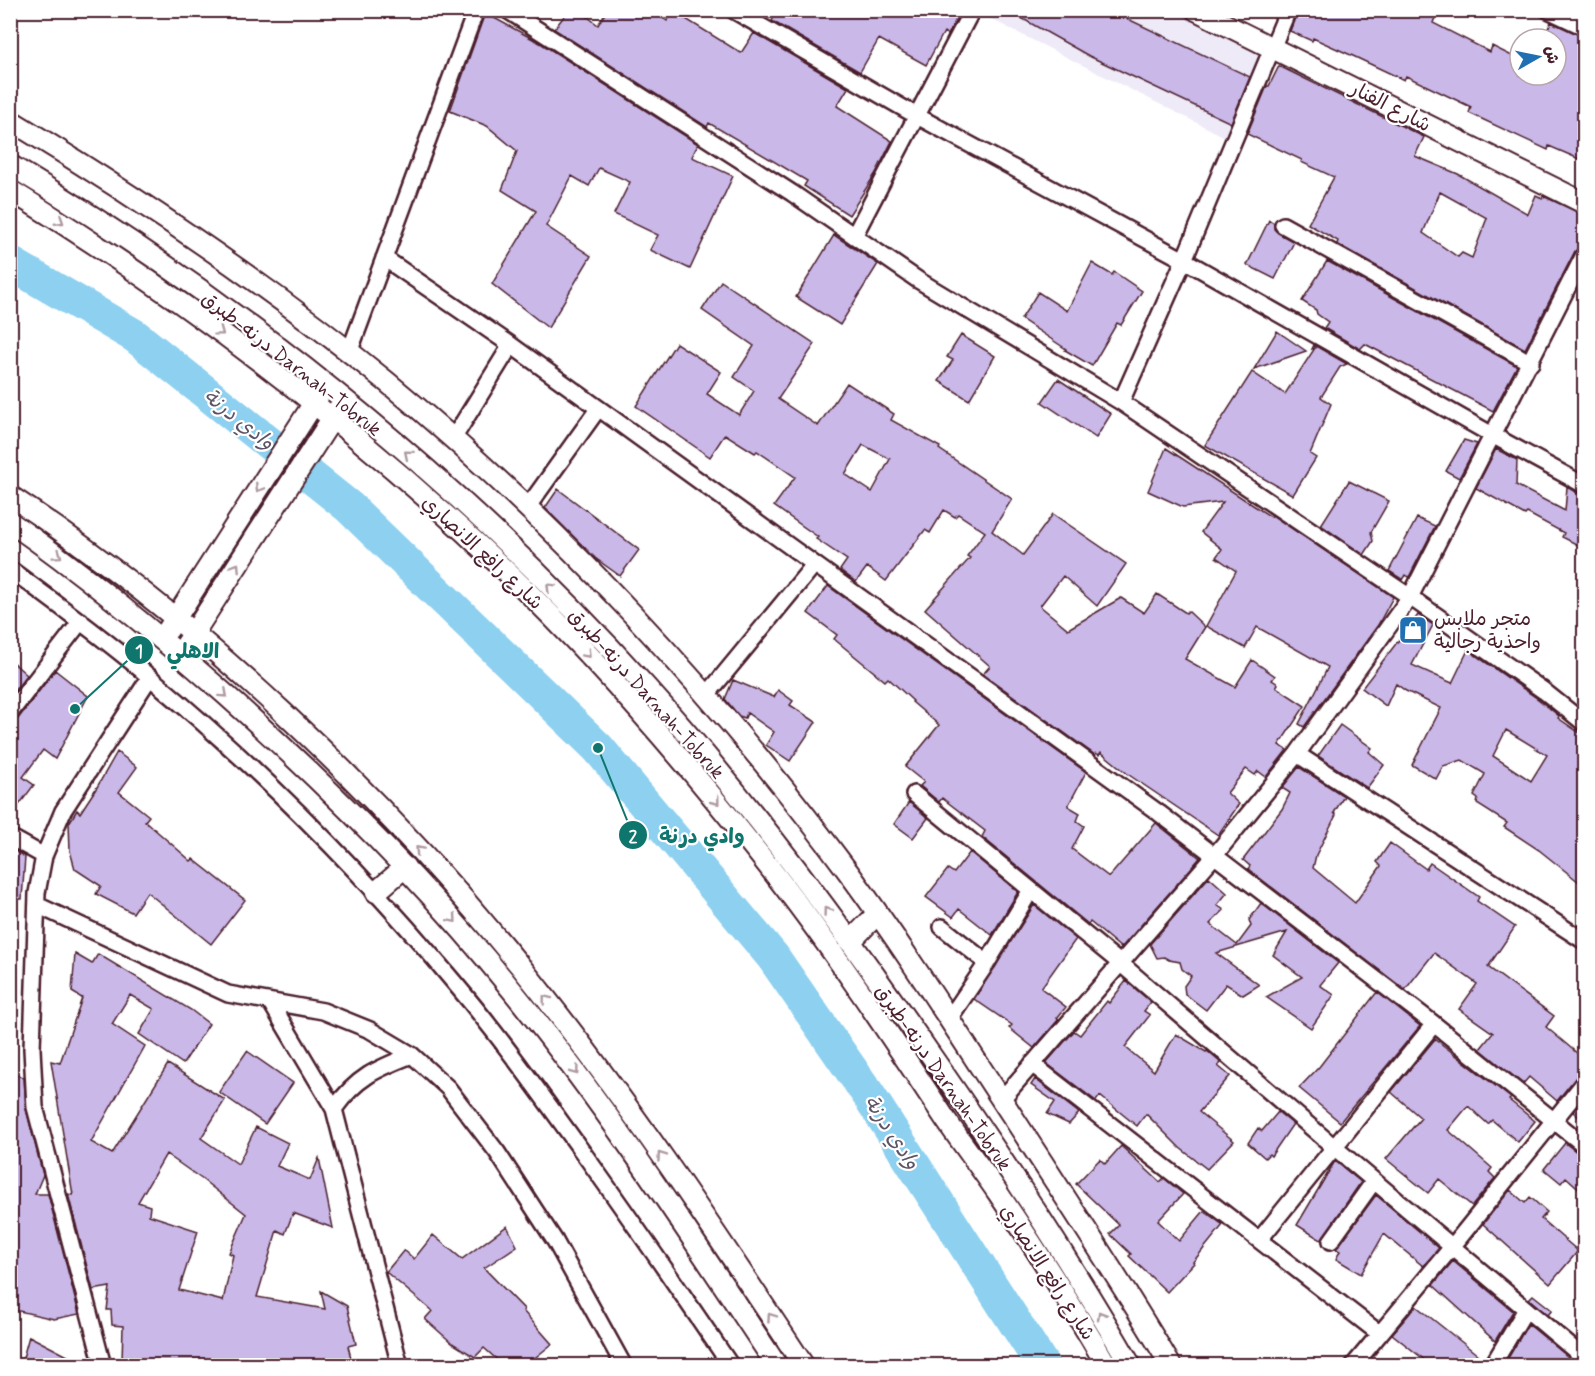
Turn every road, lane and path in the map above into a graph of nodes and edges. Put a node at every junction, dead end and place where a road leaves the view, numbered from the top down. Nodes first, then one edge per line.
1 (476, 10) edge
2 (507, 10) edge
3 (733, 10) edge
4 (972, 10) edge
5 (1196, 10) edge
6 (1288, 10) edge
7 (1548, 10) edge
8 (1584, 27) edge
9 (1274, 48) junction
10 (917, 116) junction
11 (10, 120) edge
12 (10, 165) edge
13 (10, 190) edge
14 (1584, 202) edge
15 (1283, 225) dead end
16 (855, 236) junction
17 (1584, 255) edge
18 (384, 258) junction
19 (1184, 260) junction
20 (511, 345) junction
21 (349, 354) junction
22 (1531, 363) junction
23 (325, 385) junction
24 (344, 400) junction
25 (1121, 402) junction
26 (313, 404) junction
27 (598, 409) junction
28 (332, 419) junction
29 (1494, 436) junction
30 (453, 439) junction
31 (1584, 485) edge
32 (10, 496) edge
33 (527, 508) junction
34 (10, 522) edge
35 (814, 565) junction
36 (10, 569) edge
37 (1410, 597) junction
38 (175, 619) junction
39 (81, 621) junction
40 (193, 634) junction
41 (162, 640) junction
42 (180, 655) junction
43 (150, 677) junction
44 (706, 696) junction
45 (10, 713) edge
46 (1584, 723) edge
47 (1297, 754) junction
48 (914, 794) dead end
49 (10, 837) edge
50 (1215, 855) junction
51 (44, 856) junction
52 (405, 867) junction
53 (1031, 890) junction
54 (376, 892) junction
55 (37, 905) junction
56 (877, 914) junction
57 (942, 927) dead end
58 (1584, 941) edge
59 (850, 942) junction
60 (987, 963) junction
61 (1120, 963) junction
62 (271, 1003) junction
63 (949, 1019) junction
64 (1434, 1024) junction
65 (411, 1055) junction
66 (1032, 1064) junction
67 (1584, 1083) edge
68 (1001, 1100) junction
69 (334, 1109) junction
70 (1555, 1121) junction
71 (1584, 1145) edge
72 (1334, 1148) junction
73 (1374, 1181) junction
74 (1260, 1239) junction
75 (1331, 1241) dead end
76 (1452, 1247) junction
77 (1526, 1309) junction
78 (1380, 1334) junction
79 (1584, 1358) edge
80 (103, 1365) edge
81 (400, 1365) edge
82 (624, 1365) edge
83 (731, 1365) edge
84 (777, 1365) edge
85 (804, 1365) edge
86 (1107, 1365) edge
87 (1131, 1365) edge
88 (1171, 1365) edge
89 (1353, 1365) edge
90 (1492, 1365) edge

1 - 18 street
2 - 16 street
3 - 10 street
4 - 10 street
5 - 9 street, شارع الفنار
6 - 9 street
7 - 8 street
9 - 14 street, شارع الفنار
9 - 19 street
10 - 16 street
10 - 19 street
11 - 21 street
12 - 23 street, درنه-طبرق Darnah-Tobruk
13 -> 26 street, شارع رافع الانصاري
15 - 22 street
16 - 25 street
17 - 22 street
18 - 20 street
18 - 21 street
19 - 25 street
19 - 29 street
20 - 27 street
20 - 30 street
21 - 30 street
22 - 29 street
23 - 24 street, درنه-طبرق Darnah-Tobruk
23 - 26 street
24 - 28 street
59 -> 24 street, درنه-طبرق Darnah-Tobruk
25 - 37 street
26 - 28 street, شارع رافع الانصاري
26 -> 38 street
27 - 33 street
27 - 35 street
40 -> 28 street
28 -> 86 street, شارع رافع الانصاري
29 - 31 street
29 - 37 street
30 - 33 street
32 - 38 street
33 - 44 street
34 -> 41 street
35 - 44 street
35 - 50 street
36 - 39 street
37 - 46 street
37 - 47 street
38 - 40 street
38 - 41 street
39 - 43 street
39 - 45 street
40 - 42 street
85 -> 40 street
41 - 42 street
42 -> 52 street
43 - 51 street
43 - 54 street
44 - 56 street
47 - 50 street
47 - 58 street
48 - 53 street
49 - 51 street
50 - 61 street
50 - 64 street
51 - 55 street
52 - 54 street
52 -> 84 street
53 - 60 street
53 - 61 street
54 - 83 street
55 - 62 street
55 - 80 street
56 - 59 street
56 - 63 street
57 - 60 street
87 -> 59 street, درنه-طبرق Darnah-Tobruk
60 - 63 street
61 - 66 street
61 - 72 street
62 - 65 street
62 - 69 street
63 - 68 street
64 - 70 street
64 - 72 street
65 - 69 street
65 - 82 street
66 - 68 street
66 - 74 street
67 - 70 street
68 - 88 street
69 - 81 street
70 - 71 street
70 - 76 street
72 - 73 street
72 - 74 street
73 - 75 street
73 - 76 street
74 - 78 street
76 - 77 street
76 - 78 street
77 - 79 street
77 - 90 street
78 - 89 street

